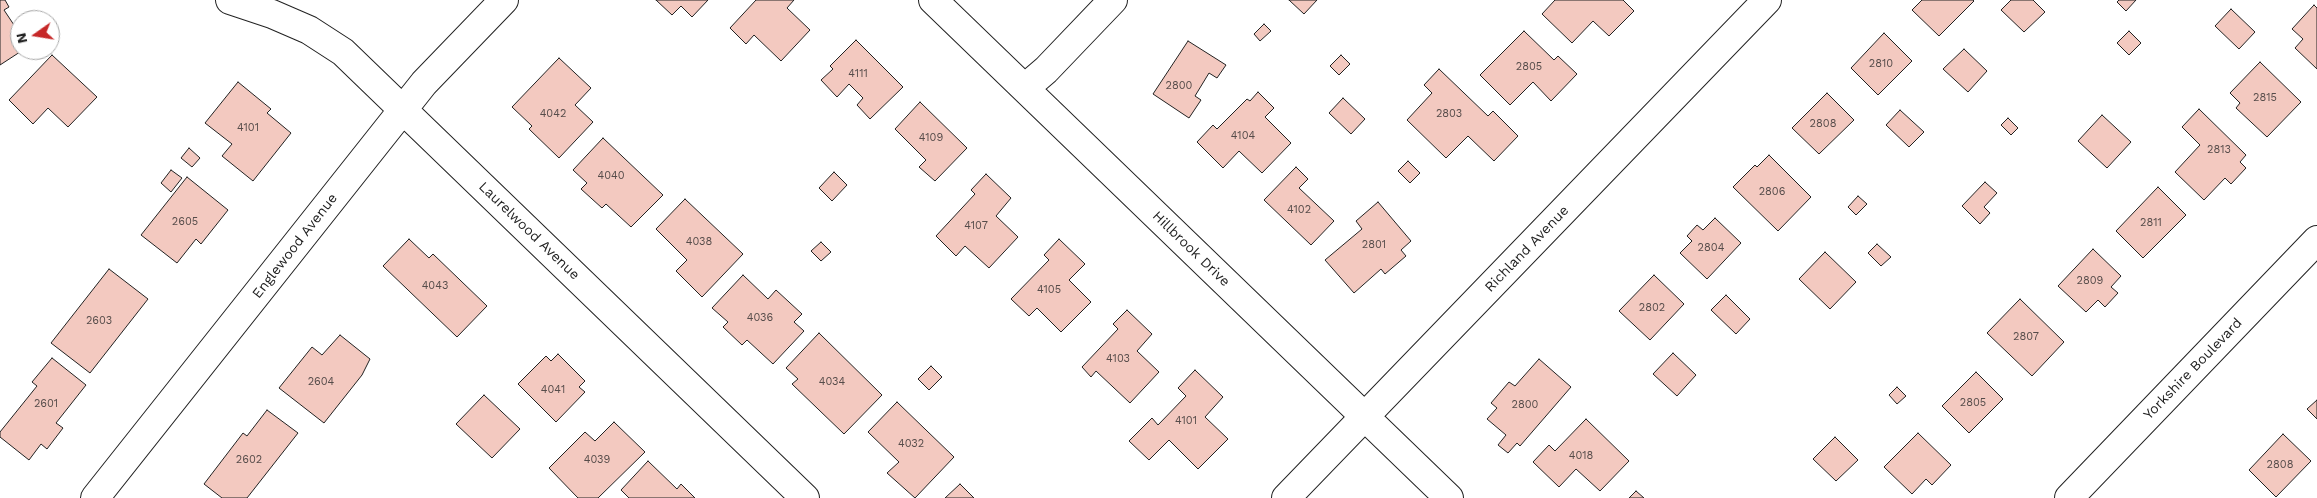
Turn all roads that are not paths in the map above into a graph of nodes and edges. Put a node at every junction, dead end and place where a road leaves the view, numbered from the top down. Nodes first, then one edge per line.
1 (230, 0) edge
2 (504, 0) edge
3 (934, 0) edge
4 (1113, 0) edge
5 (1768, 0) edge
6 (1025, 88) junction
7 (404, 109) junction
8 (2317, 240) edge
9 (1364, 416) junction
10 (94, 498) edge
11 (805, 498) edge
12 (1286, 498) edge
13 (1449, 498) edge
14 (2069, 498) edge

1 - 7 street, Laurelwood Avenue
2 - 7 street, Englewood Avenue
3 - 6 street, Hillbrook Drive
4 - 6 street
5 - 9 street, Richland Avenue
6 - 9 street, Hillbrook Drive
7 - 10 street, Englewood Avenue
7 - 11 street, Laurelwood Avenue
8 - 14 street, Yorkshire Boulevard
9 - 12 street, Richland Avenue
9 - 13 street, Hillbrook Drive

